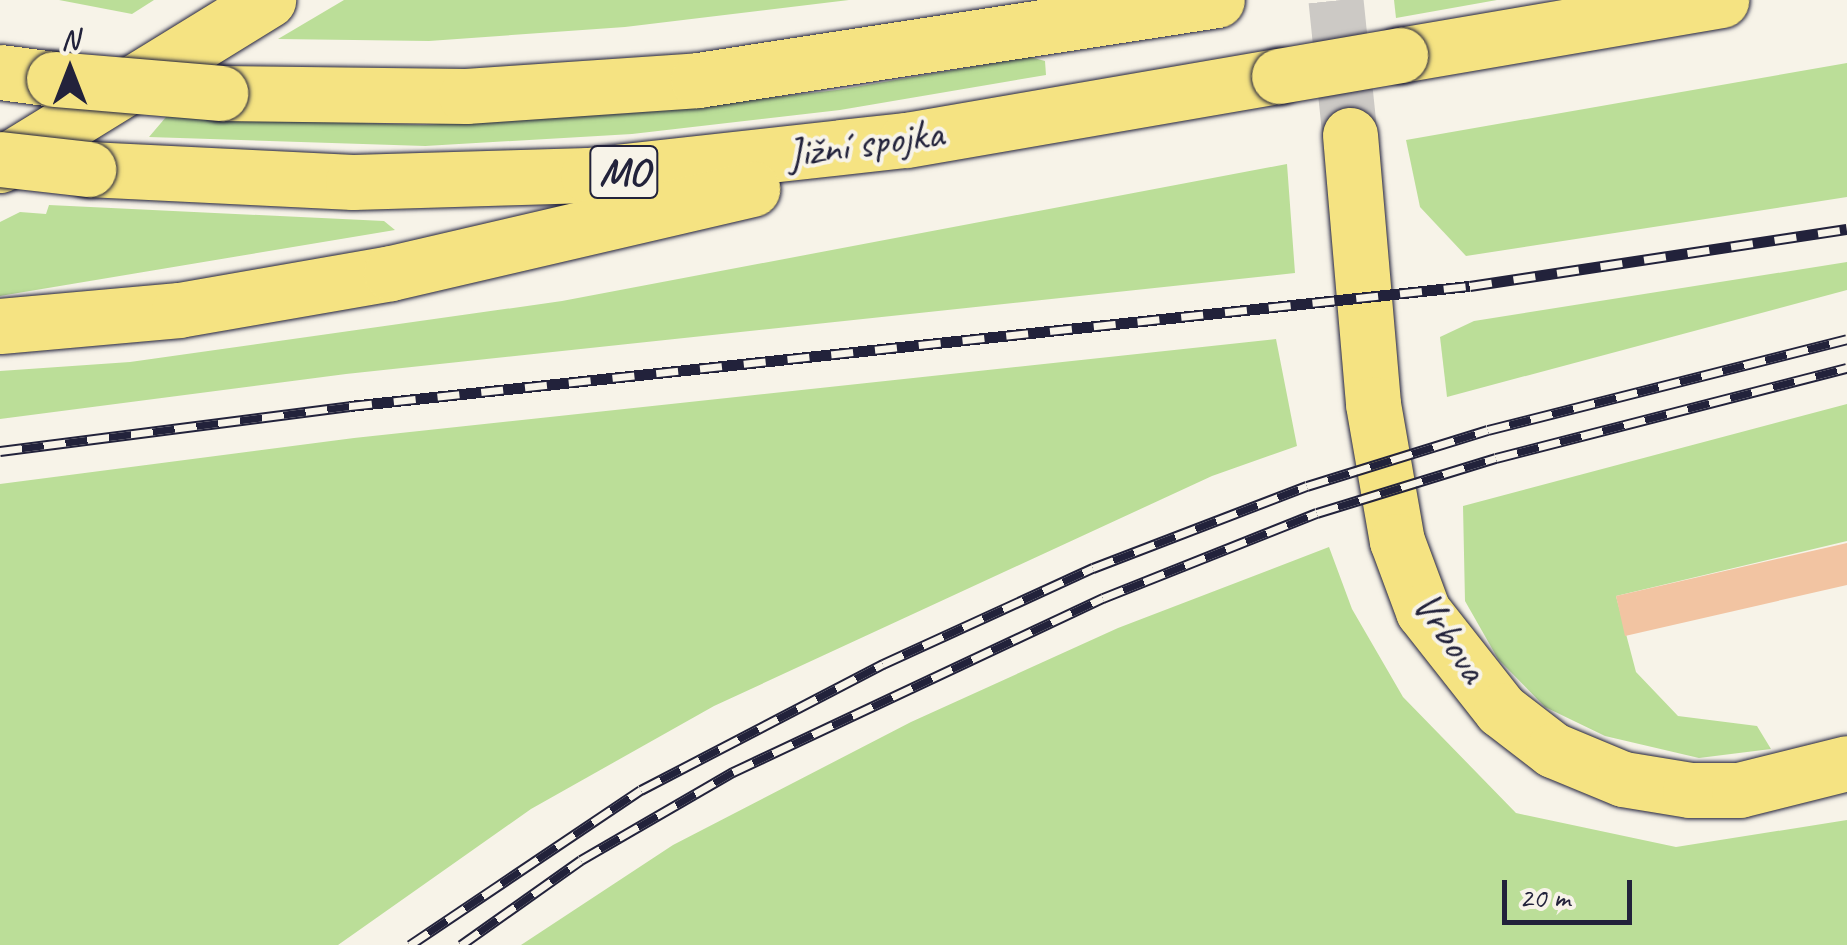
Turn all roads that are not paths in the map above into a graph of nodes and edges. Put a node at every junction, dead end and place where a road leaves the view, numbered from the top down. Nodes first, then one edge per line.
1 (268, 0) edge
2 (1217, 0) edge
3 (1722, 0) edge
4 (0, 72) edge
5 (1154, 97) junction
6 (1350, 135) tunnel mouth
7 (0, 162) edge
8 (0, 326) edge
9 (1847, 763) edge

1 - 7 main road
2 - 4 main road, Jižní spojka / MO, bridge
3 - 5 main road, Jižní spojka / MO, bridge
5 - 7 main road, Jižní spojka / MO, bridge
5 - 8 main road
6 - 9 main road, Vrbova

